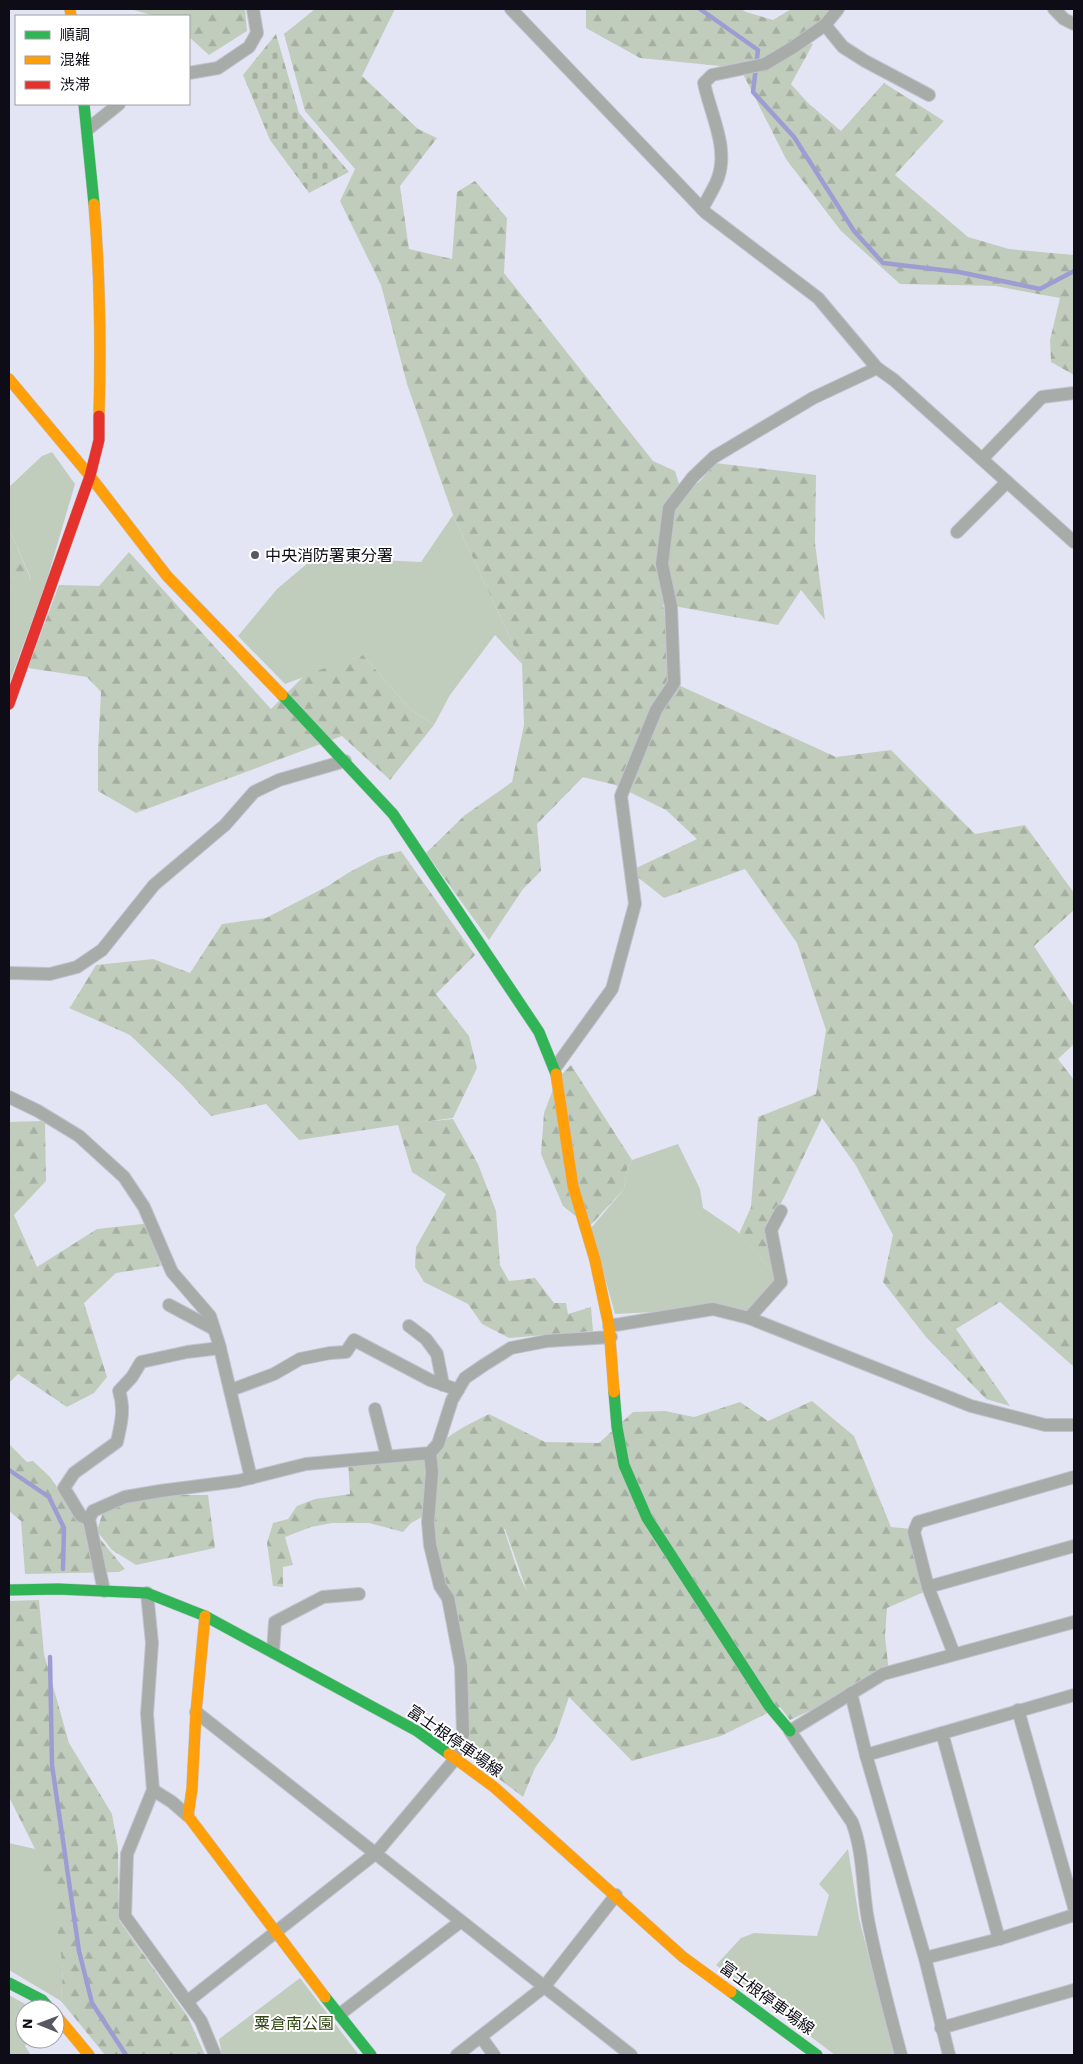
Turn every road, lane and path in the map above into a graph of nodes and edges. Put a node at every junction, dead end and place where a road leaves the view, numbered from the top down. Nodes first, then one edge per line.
1 (253, 9) edge
2 (510, 9) edge
3 (838, 9) edge
4 (1054, 9) edge
5 (1074, 24) edge
6 (826, 25) junction
7 (190, 73) edge
8 (929, 95) dead end
9 (84, 105) edge
10 (118, 105) edge
11 (88, 129) junction
12 (702, 209) junction
13 (877, 368) junction
14 (9, 379) edge
15 (1074, 393) edge
16 (982, 459) junction
17 (90, 476) junction
18 (1007, 482) junction
19 (957, 532) dead end
20 (1074, 542) edge
21 (9, 704) edge
22 (344, 761) junction
23 (9, 973) edge
24 (555, 1068) junction
25 (9, 1097) edge
26 (781, 1211) dead end
27 (169, 1305) dead end
28 (749, 1318) junction
29 (409, 1326) dead end
30 (214, 1329) junction
31 (610, 1332) junction
32 (220, 1348) junction
33 (443, 1385) junction
34 (231, 1390) junction
35 (458, 1390) junction
36 (376, 1409) dead end
37 (1074, 1426) edge
38 (430, 1453) junction
39 (387, 1456) junction
40 (1074, 1477) edge
41 (251, 1478) junction
42 (89, 1519) junction
43 (1074, 1546) edge
44 (928, 1587) junction
45 (9, 1590) edge
46 (104, 1591) junction
47 (147, 1592) junction
48 (359, 1594) dead end
49 (205, 1616) junction
50 (1074, 1622) edge
51 (273, 1652) junction
52 (954, 1654) junction
53 (851, 1693) junction
54 (1074, 1696) edge
55 (1018, 1710) junction
56 (196, 1712) junction
57 (790, 1731) junction
58 (942, 1733) junction
59 (866, 1756) junction
60 (456, 1758) junction
61 (153, 1790) junction
62 (188, 1816) junction
63 (376, 1853) junction
64 (616, 1895) junction
65 (1074, 1907) edge
66 (1074, 1915) edge
67 (460, 1922) junction
68 (275, 1932) junction
69 (999, 1939) junction
70 (925, 1958) junction
71 (9, 1983) edge
72 (544, 1987) junction
73 (1074, 1990) edge
74 (40, 1999) edge
75 (188, 2001) junction
76 (340, 2014) junction
77 (65, 2026) edge
78 (941, 2028) junction
79 (480, 2037) junction
80 (89, 2055) edge
81 (215, 2055) edge
82 (371, 2055) edge
83 (457, 2055) edge
84 (494, 2055) edge
85 (631, 2055) edge
86 (817, 2055) edge
87 (901, 2055) edge
88 (949, 2055) edge

1 - 7 street
2 - 12 street
3 - 6 street
4 - 5 street
6 - 8 street
6 - 12 street
9 - 11 street
10 - 11 street
11 - 17 street
12 - 13 street
13 - 16 street
13 - 24 street
14 - 17 street
15 - 16 street
16 - 18 street
17 - 21 street
17 - 22 street
18 - 19 street
18 - 20 street
22 - 23 street
22 - 24 street
24 - 31 street
25 - 30 street
26 - 28 street
27 - 30 street
28 - 31 street
28 - 37 street
29 - 33 street
30 - 32 street
31 - 35 street
31 - 57 street
32 - 34 street
32 - 42 street
33 - 34 street
33 - 35 street
34 - 41 street
35 - 38 street
36 - 39 street
38 - 39 street
38 - 60 street
39 - 41 street
40 - 44 street
41 - 42 street
42 - 46 street
43 - 44 street
44 - 52 street
45 - 46 street, 富士根停車場線
46 - 47 street, 富士根停車場線
47 - 49 street, 富士根停車場線
47 - 61 street
48 - 51 street
49 - 51 street, 富士根停車場線
49 - 56 street
50 - 52 street
51 - 60 street, 富士根停車場線
52 - 53 street
53 - 57 street
53 - 59 street
54 - 55 street
55 - 58 street
55 - 65 street
56 - 62 street
56 - 63 street
57 - 87 street
58 - 59 street
58 - 69 street
59 - 70 street
60 - 63 street
60 - 64 street, 富士根停車場線
61 - 62 street
61 - 75 street
62 - 68 street
63 - 67 street
63 - 68 street
64 - 72 street
64 - 86 street, 富士根停車場線
66 - 69 street
67 - 72 street
67 - 76 street
68 - 75 street
68 - 76 street
69 - 70 street
70 - 78 street
71 - 74 street
72 - 79 street
72 - 85 street
73 - 78 street
75 - 81 street
76 - 82 street
77 - 80 street
78 - 88 street
79 - 83 street
79 - 84 street

